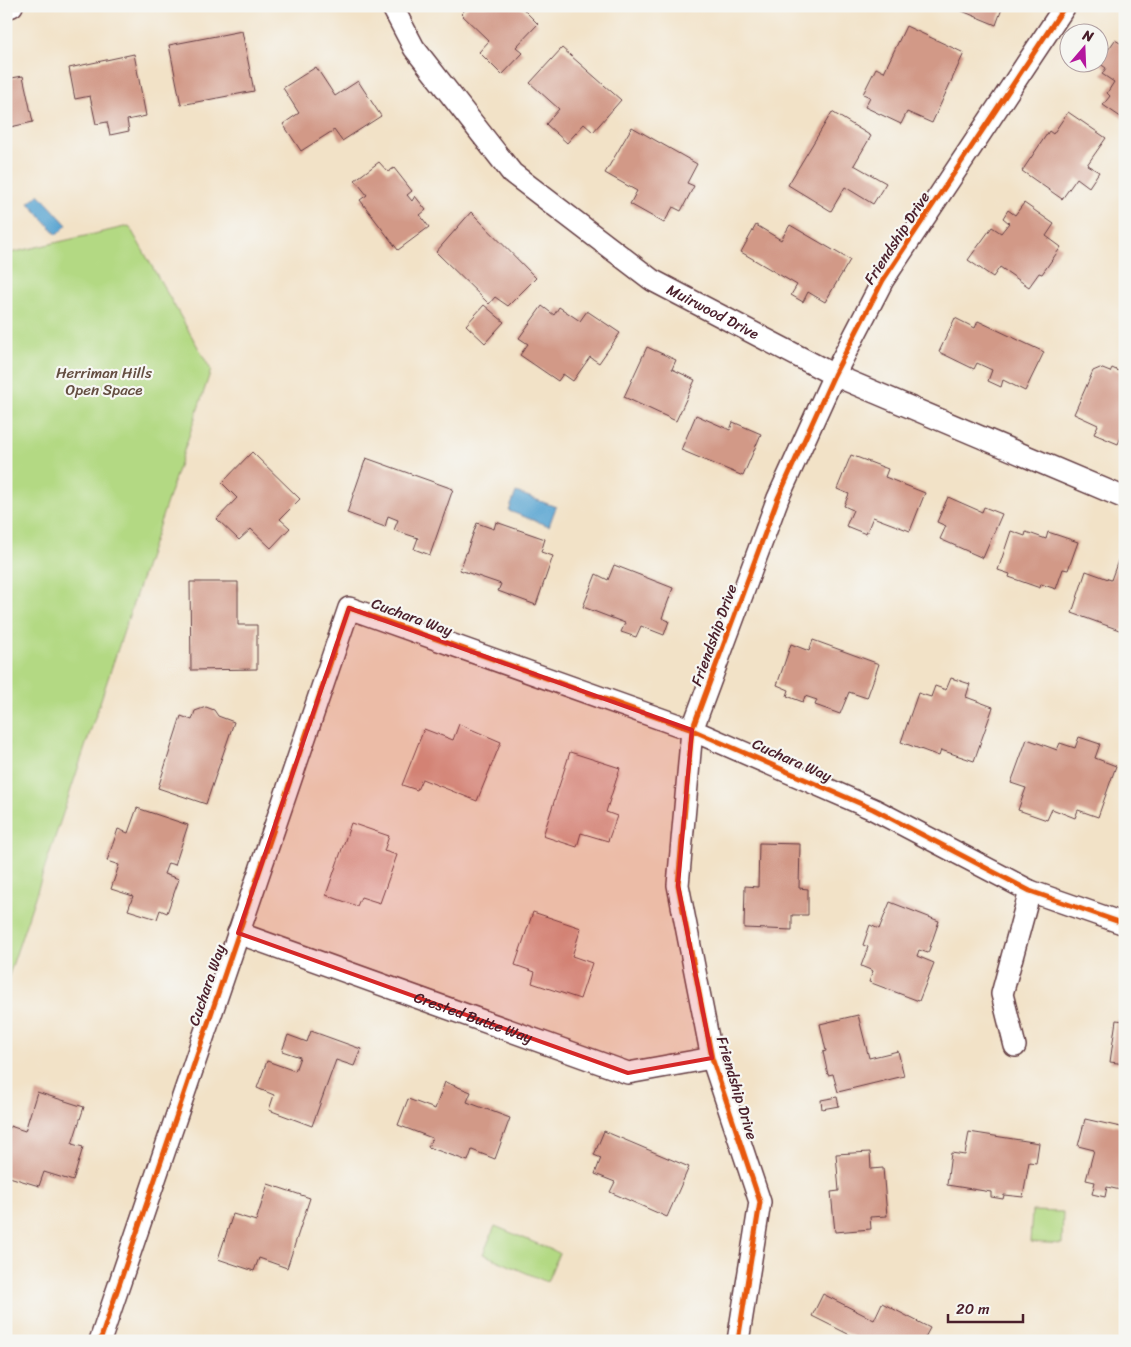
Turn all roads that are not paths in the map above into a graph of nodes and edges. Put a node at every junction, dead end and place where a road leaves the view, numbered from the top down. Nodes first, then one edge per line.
1 (12, 6) edge
2 (392, 6) edge
3 (1065, 6) edge
4 (6, 8) edge
5 (834, 375) junction
6 (1125, 498) edge
7 (692, 730) junction
8 (1030, 891) junction
9 (1125, 924) edge
10 (238, 933) junction
11 (1015, 1046) dead end
12 (712, 1058) junction
13 (100, 1341) edge
14 (738, 1341) edge

1 - 4 street
2 - 5 street, Muirwood Drive
3 - 5 street, Friendship Drive
5 - 6 street, Muirwood Drive
5 - 7 street, Friendship Drive
7 - 8 street, Cuchara Way
7 - 10 street, Cuchara Way
7 - 12 street, Friendship Drive
8 - 9 street, Cuchara Way
8 - 11 street
10 - 12 street, Crested Butte Way
10 - 13 street, Cuchara Way
12 - 14 street, Friendship Drive

